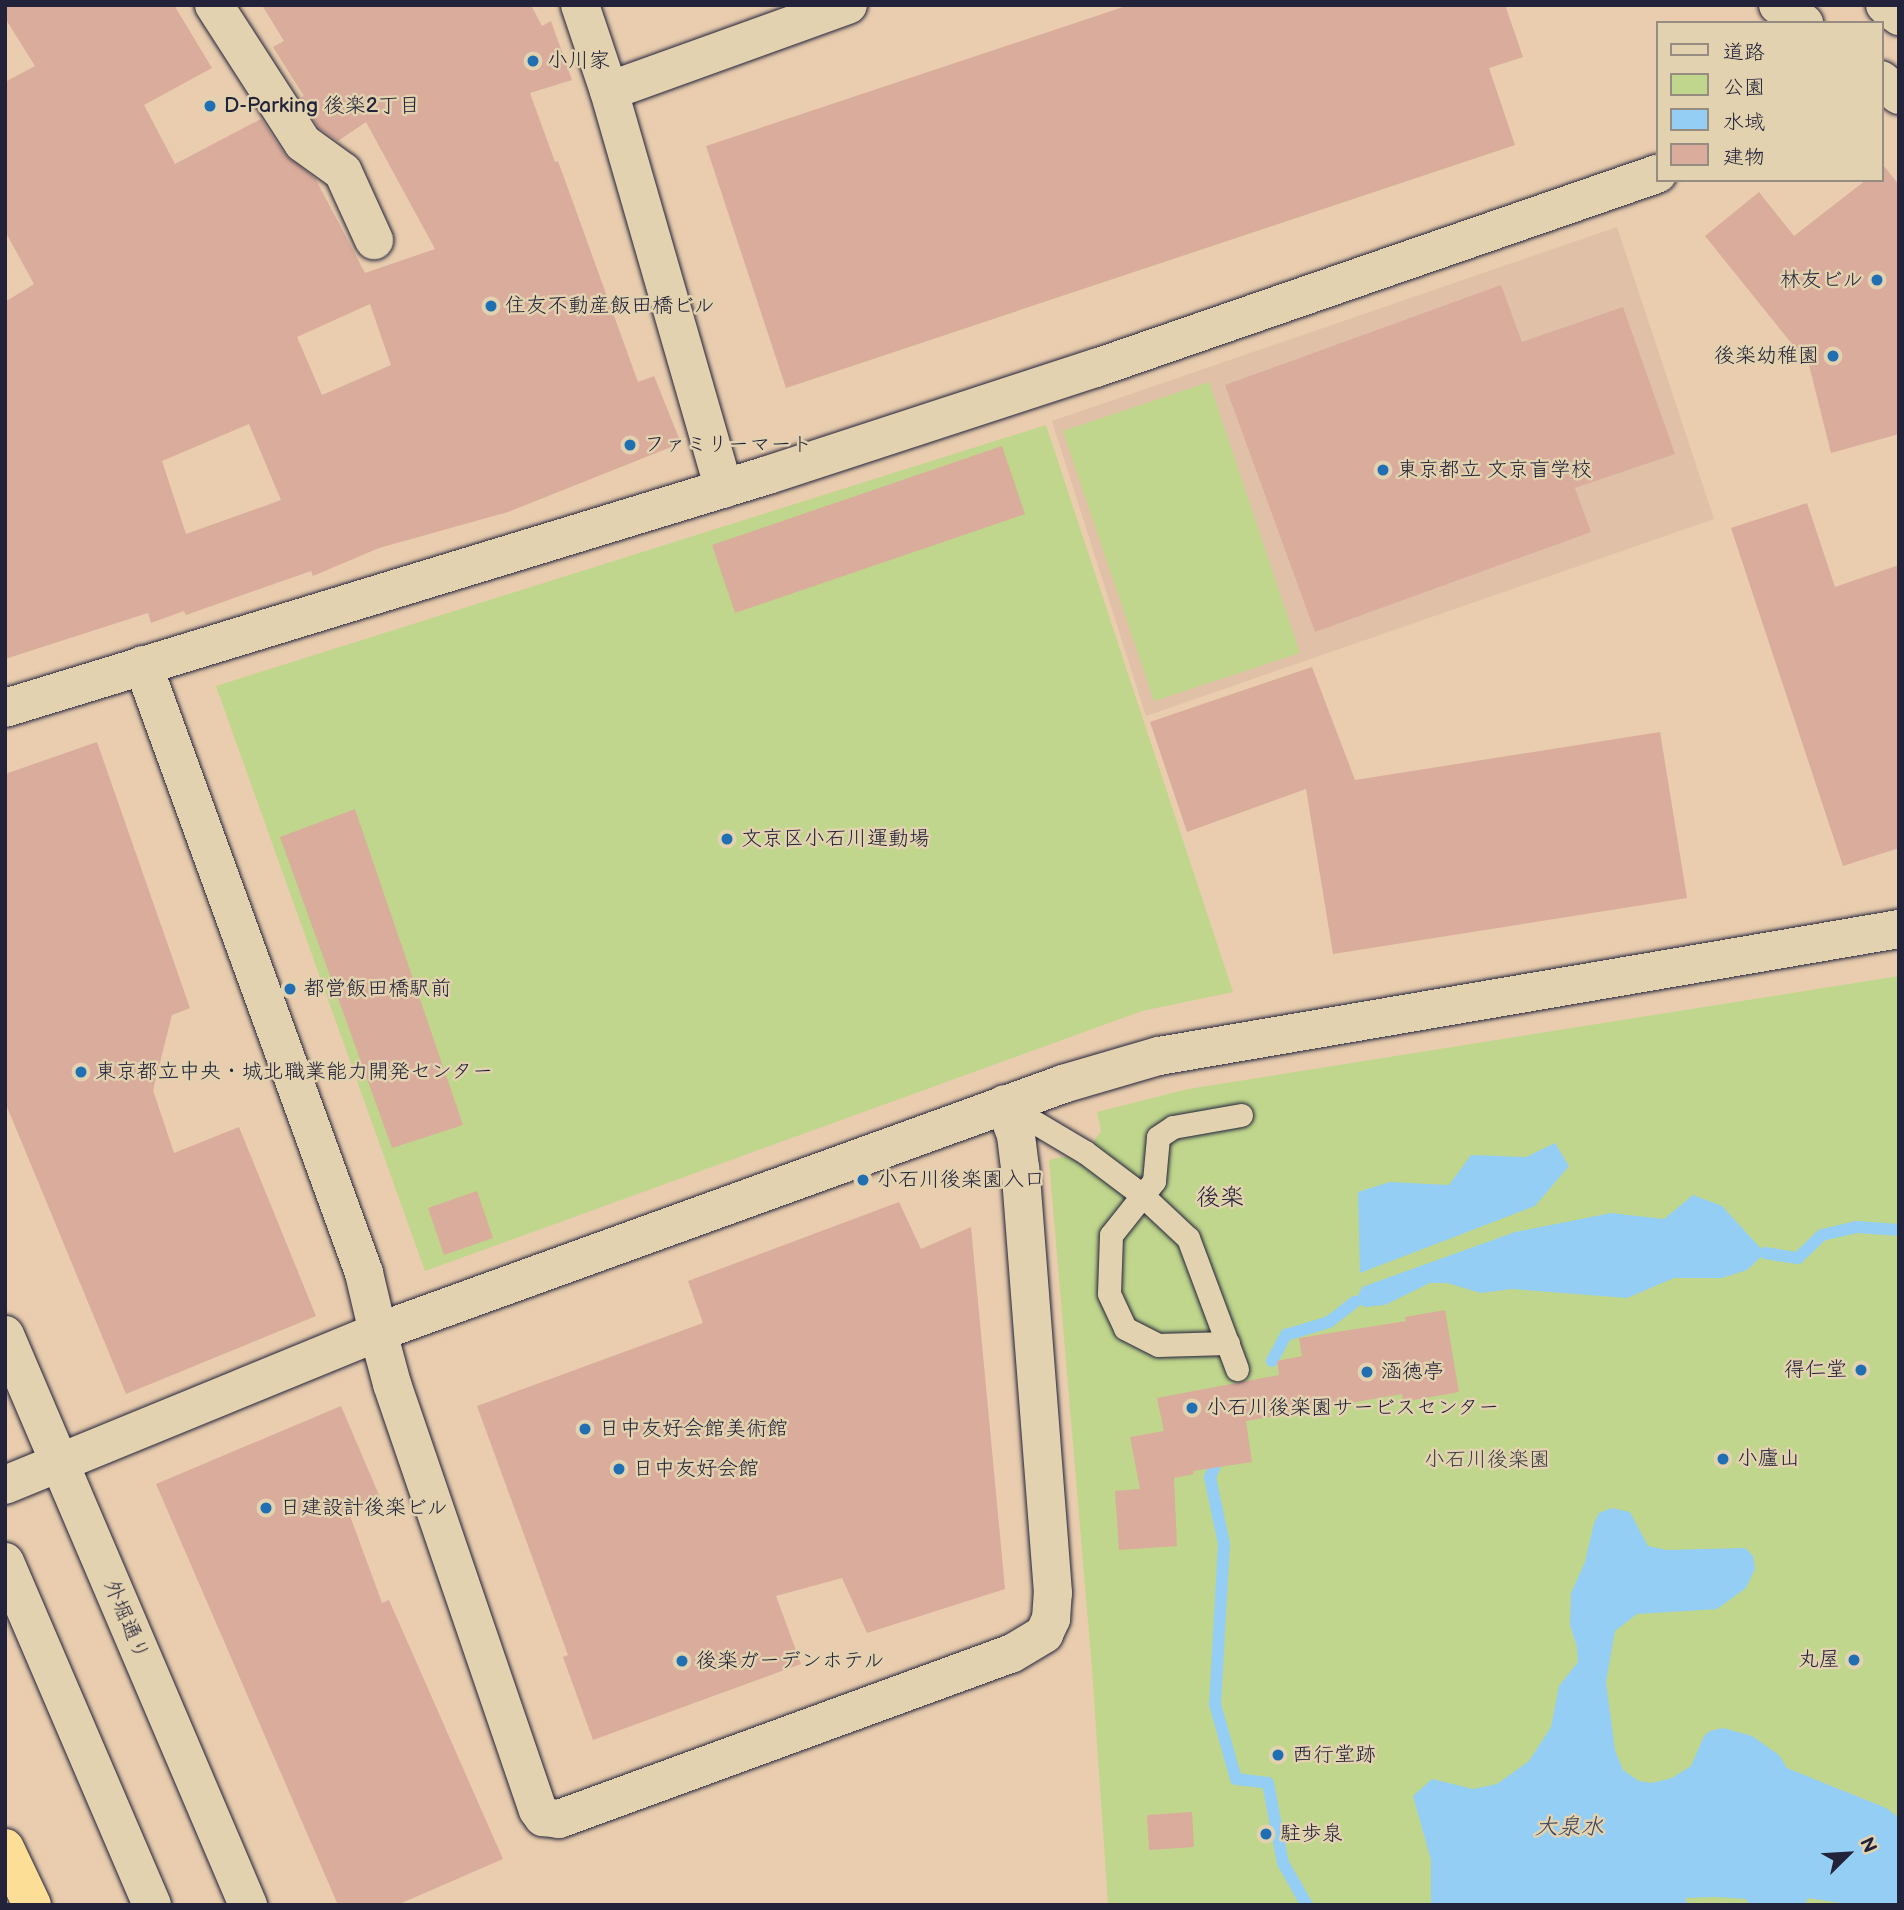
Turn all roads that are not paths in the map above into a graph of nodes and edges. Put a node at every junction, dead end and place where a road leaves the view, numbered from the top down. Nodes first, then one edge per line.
1 (215, 5) edge
2 (580, 5) edge
3 (848, 5) edge
4 (1778, 5) edge
5 (1885, 5) edge
6 (1899, 16) edge
7 (1801, 21) edge
8 (609, 91) junction
9 (1656, 174) edge
10 (374, 240) dead end
11 (724, 489) junction
12 (144, 665) junction
13 (5, 708) edge
14 (1899, 929) edge
15 (1004, 1104) junction
16 (1241, 1115) dead end
17 (1142, 1195) junction
18 (378, 1332) junction
19 (5, 1335) edge
20 (1228, 1343) junction
21 (1237, 1369) dead end
22 (60, 1463) junction
23 (5, 1485) edge
24 (5, 1562) edge
25 (5, 1848) edge
26 (32, 1905) edge
27 (152, 1905) edge
28 (248, 1905) edge

1 - 10 street
2 - 8 street
3 - 8 street
4 - 7 street
5 - 6 street
8 - 11 street
9 - 11 street
11 - 12 street
12 - 13 street
12 - 18 street
14 - 15 street
15 - 17 lane
15 - 18 street
15 - 18 street
16 - 17 lane
17 - 20 lane
17 - 20 lane
18 - 22 street
19 - 22 street, 外堀通り
20 - 21 lane
22 - 23 street
22 - 28 street, 外堀通り
24 - 27 street
25 - 26 highway

